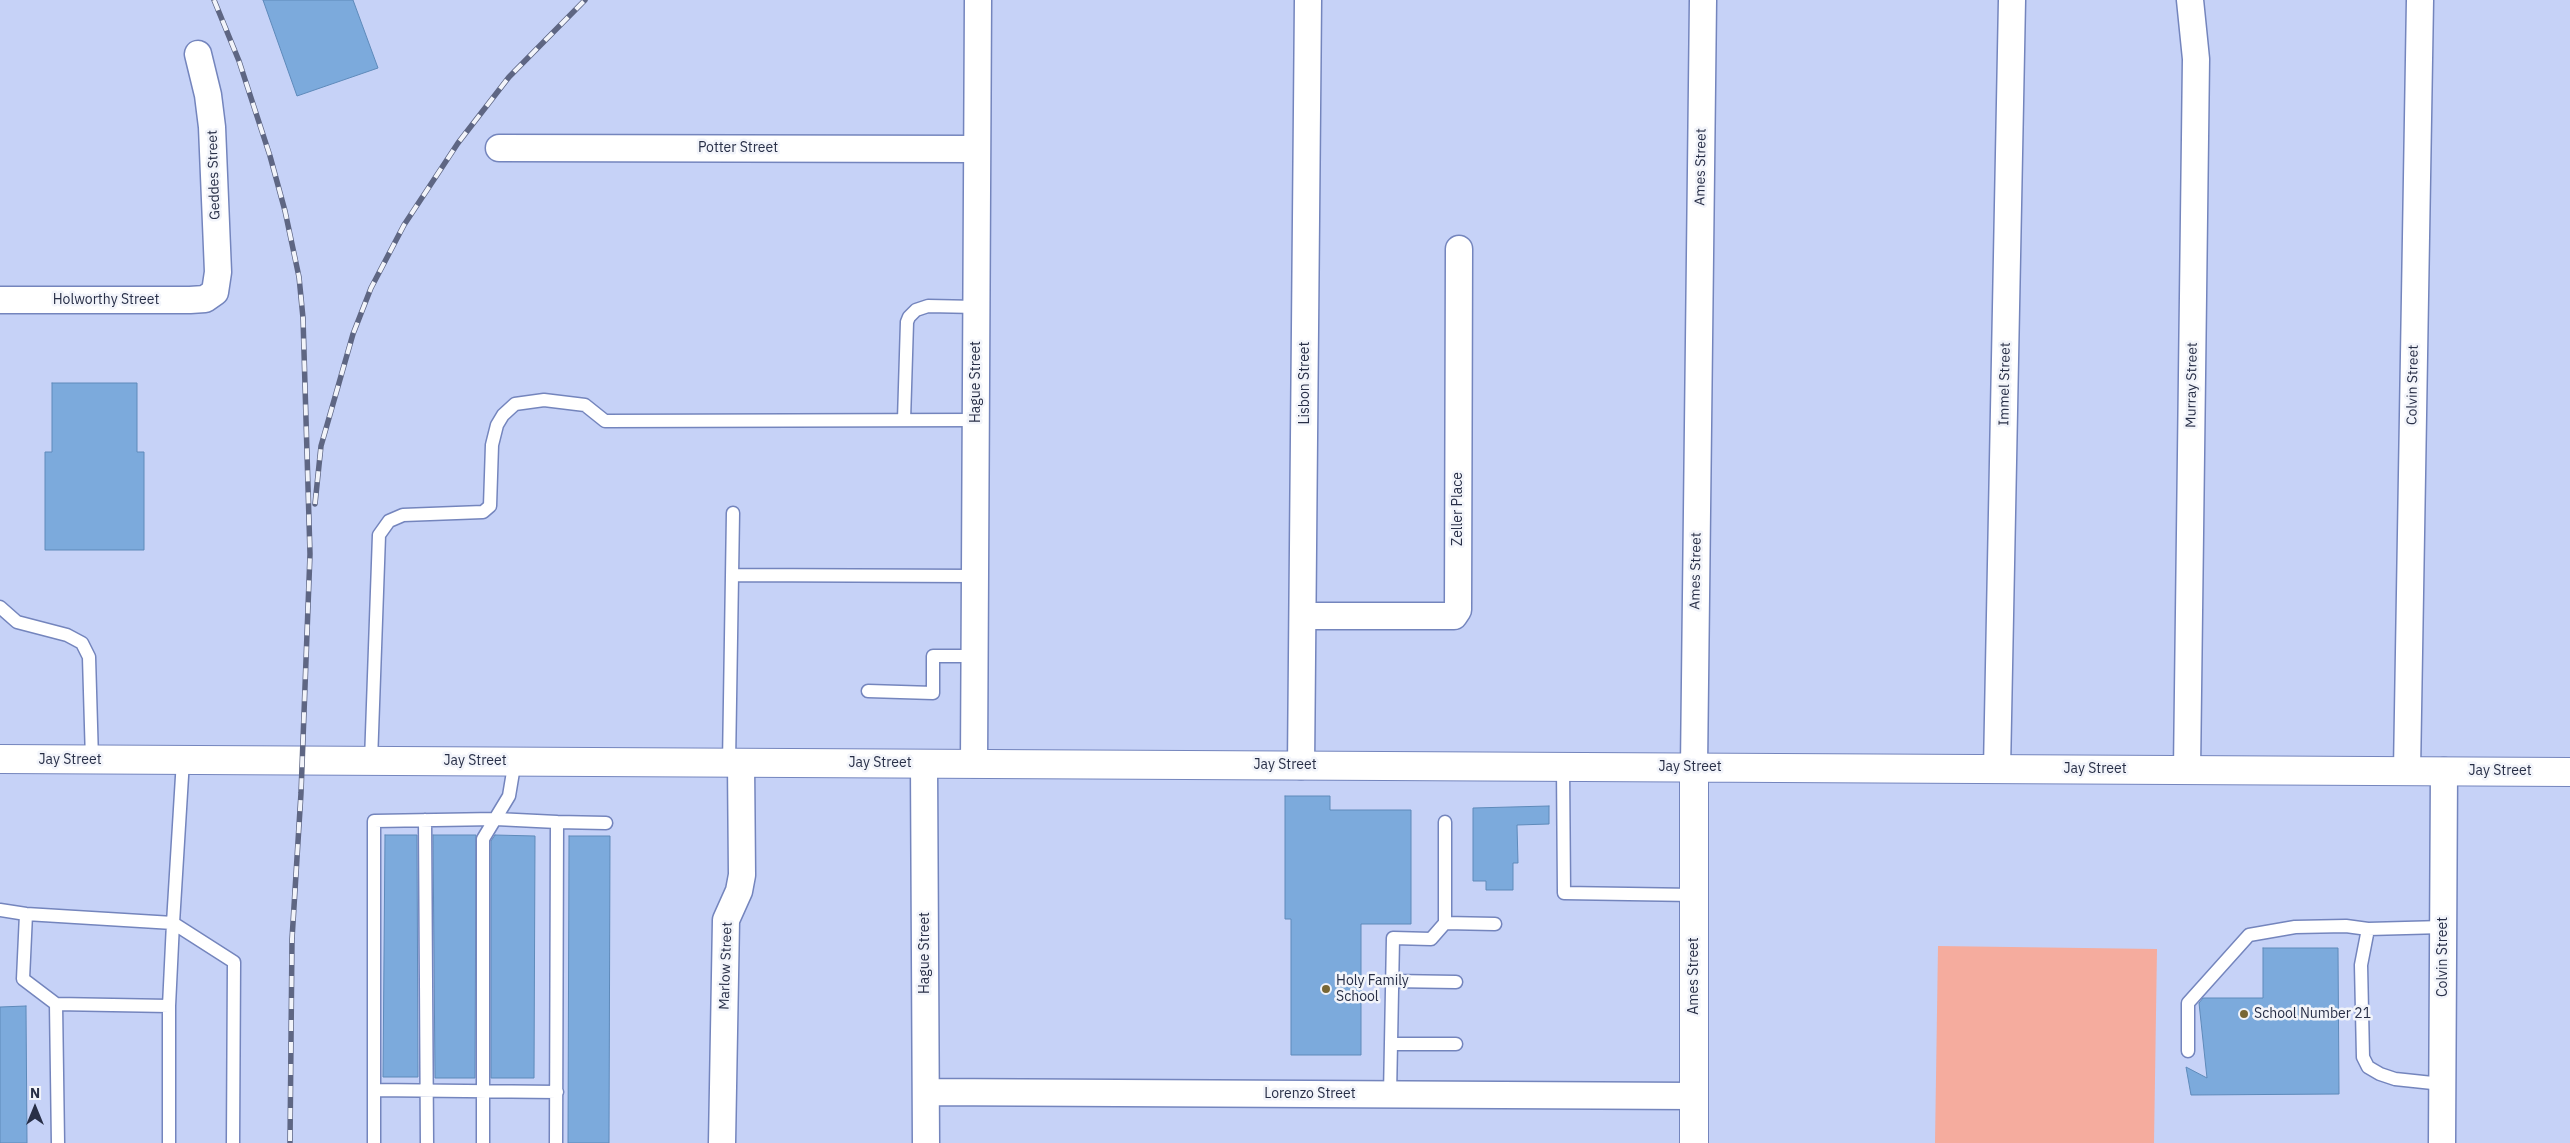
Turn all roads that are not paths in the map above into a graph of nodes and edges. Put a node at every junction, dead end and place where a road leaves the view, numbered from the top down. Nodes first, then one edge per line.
1 (978, 0) edge
2 (1308, 0) edge
3 (1703, 0) edge
4 (2012, 0) edge
5 (2190, 0) edge
6 (2420, 0) edge
7 (198, 54) dead end
8 (500, 148) dead end
9 (977, 149) junction
10 (1459, 249) dead end
11 (211, 296) joint
12 (0, 300) edge
13 (977, 308) junction
14 (904, 420) junction
15 (976, 420) junction
16 (733, 513) dead end
17 (732, 575) junction
18 (975, 576) junction
19 (0, 607) edge
20 (1303, 616) junction
21 (975, 656) junction
22 (868, 691) dead end
23 (0, 759) edge
24 (92, 760) junction
25 (184, 760) junction
26 (515, 760) junction
27 (371, 761) junction
28 (735, 763) junction
29 (924, 764) junction
30 (974, 764) junction
31 (1301, 766) junction
32 (1564, 767) junction
33 (1694, 767) junction
34 (1997, 769) junction
35 (2188, 770) junction
36 (2407, 771) junction
37 (2444, 771) junction
38 (2570, 772) edge
39 (425, 820) junction
40 (496, 820) junction
41 (557, 822) junction
42 (1445, 822) dead end
43 (606, 824) dead end
44 (1694, 895) junction
45 (0, 910) edge
46 (26, 914) junction
47 (173, 923) junction
48 (1444, 923) junction
49 (1495, 924) dead end
50 (2443, 927) junction
51 (2368, 930) junction
52 (1392, 981) junction
53 (1456, 982) dead end
54 (56, 1004) junction
55 (169, 1006) junction
56 (1391, 1044) junction
57 (1456, 1044) dead end
58 (2188, 1051) dead end
59 (2442, 1084) junction
60 (374, 1090) junction
61 (484, 1091) junction
62 (427, 1092) junction
63 (557, 1092) junction
64 (926, 1092) junction
65 (1390, 1095) junction
66 (1694, 1096) junction
67 (58, 1143) edge
68 (169, 1143) edge
69 (234, 1143) edge
70 (374, 1143) edge
71 (427, 1143) edge
72 (483, 1143) edge
73 (556, 1143) edge
74 (722, 1143) edge
75 (926, 1143) edge
76 (1694, 1143) edge
77 (2442, 1143) edge

1 - 9 street, Hague Street
2 - 20 street, Lisbon Street
3 - 33 street, Ames Street
4 - 34 street, Immel Street
5 - 35 street, Murray Street
6 - 36 street, Colvin Street
7 - 11 street, Geddes Street
8 - 9 street, Potter Street
9 - 13 street, Hague Street
10 - 20 street, Zeller Place
11 - 12 street, Holworthy Street
13 - 14 lane
13 - 15 street, Hague Street
14 - 15 lane
14 - 27 lane
15 - 18 street, Hague Street
16 - 17 lane
17 - 18 lane
17 - 28 lane
18 - 21 street, Hague Street
19 - 24 lane
20 - 31 street, Lisbon Street
21 - 22 lane
21 - 30 street, Hague Street
23 - 24 street, Jay Street
24 - 25 street, Jay Street
25 - 27 street, Jay Street
25 - 47 lane
26 - 27 street, Jay Street
26 - 28 street, Jay Street
26 - 40 lane
28 - 29 street, Jay Street
28 - 74 street, Marlow Street
29 - 30 street, Jay Street
29 - 64 street, Hague Street
30 - 31 street, Jay Street
31 - 32 street, Jay Street
32 - 33 street, Jay Street
32 - 44 lane
33 - 34 street, Jay Street
33 - 44 street, Ames Street
34 - 35 street, Jay Street
35 - 36 street, Jay Street
36 - 37 street, Jay Street
37 - 38 street, Jay Street
37 - 50 street, Colvin Street
39 - 40 lane
39 - 60 lane
39 - 62 lane
40 - 41 lane
40 - 61 lane
41 - 43 lane
41 - 63 lane
42 - 48 lane
44 - 66 street, Ames Street
45 - 46 lane
46 - 47 lane
46 - 54 lane
47 - 55 lane
47 - 69 lane
48 - 49 lane
48 - 52 lane
50 - 51 lane
50 - 59 street, Colvin Street
51 - 58 lane
51 - 59 lane
52 - 53 lane
52 - 56 lane
54 - 55 lane
54 - 67 lane
55 - 68 lane
56 - 57 lane
56 - 65 lane
59 - 77 street, Colvin Street
60 - 62 lane
60 - 70 lane
61 - 62 lane
61 - 63 lane
61 - 72 lane
62 - 71 lane
63 - 73 lane
64 - 65 street, Lorenzo Street
64 - 75 street, Hague Street
65 - 66 street, Lorenzo Street
66 - 76 street, Ames Street

